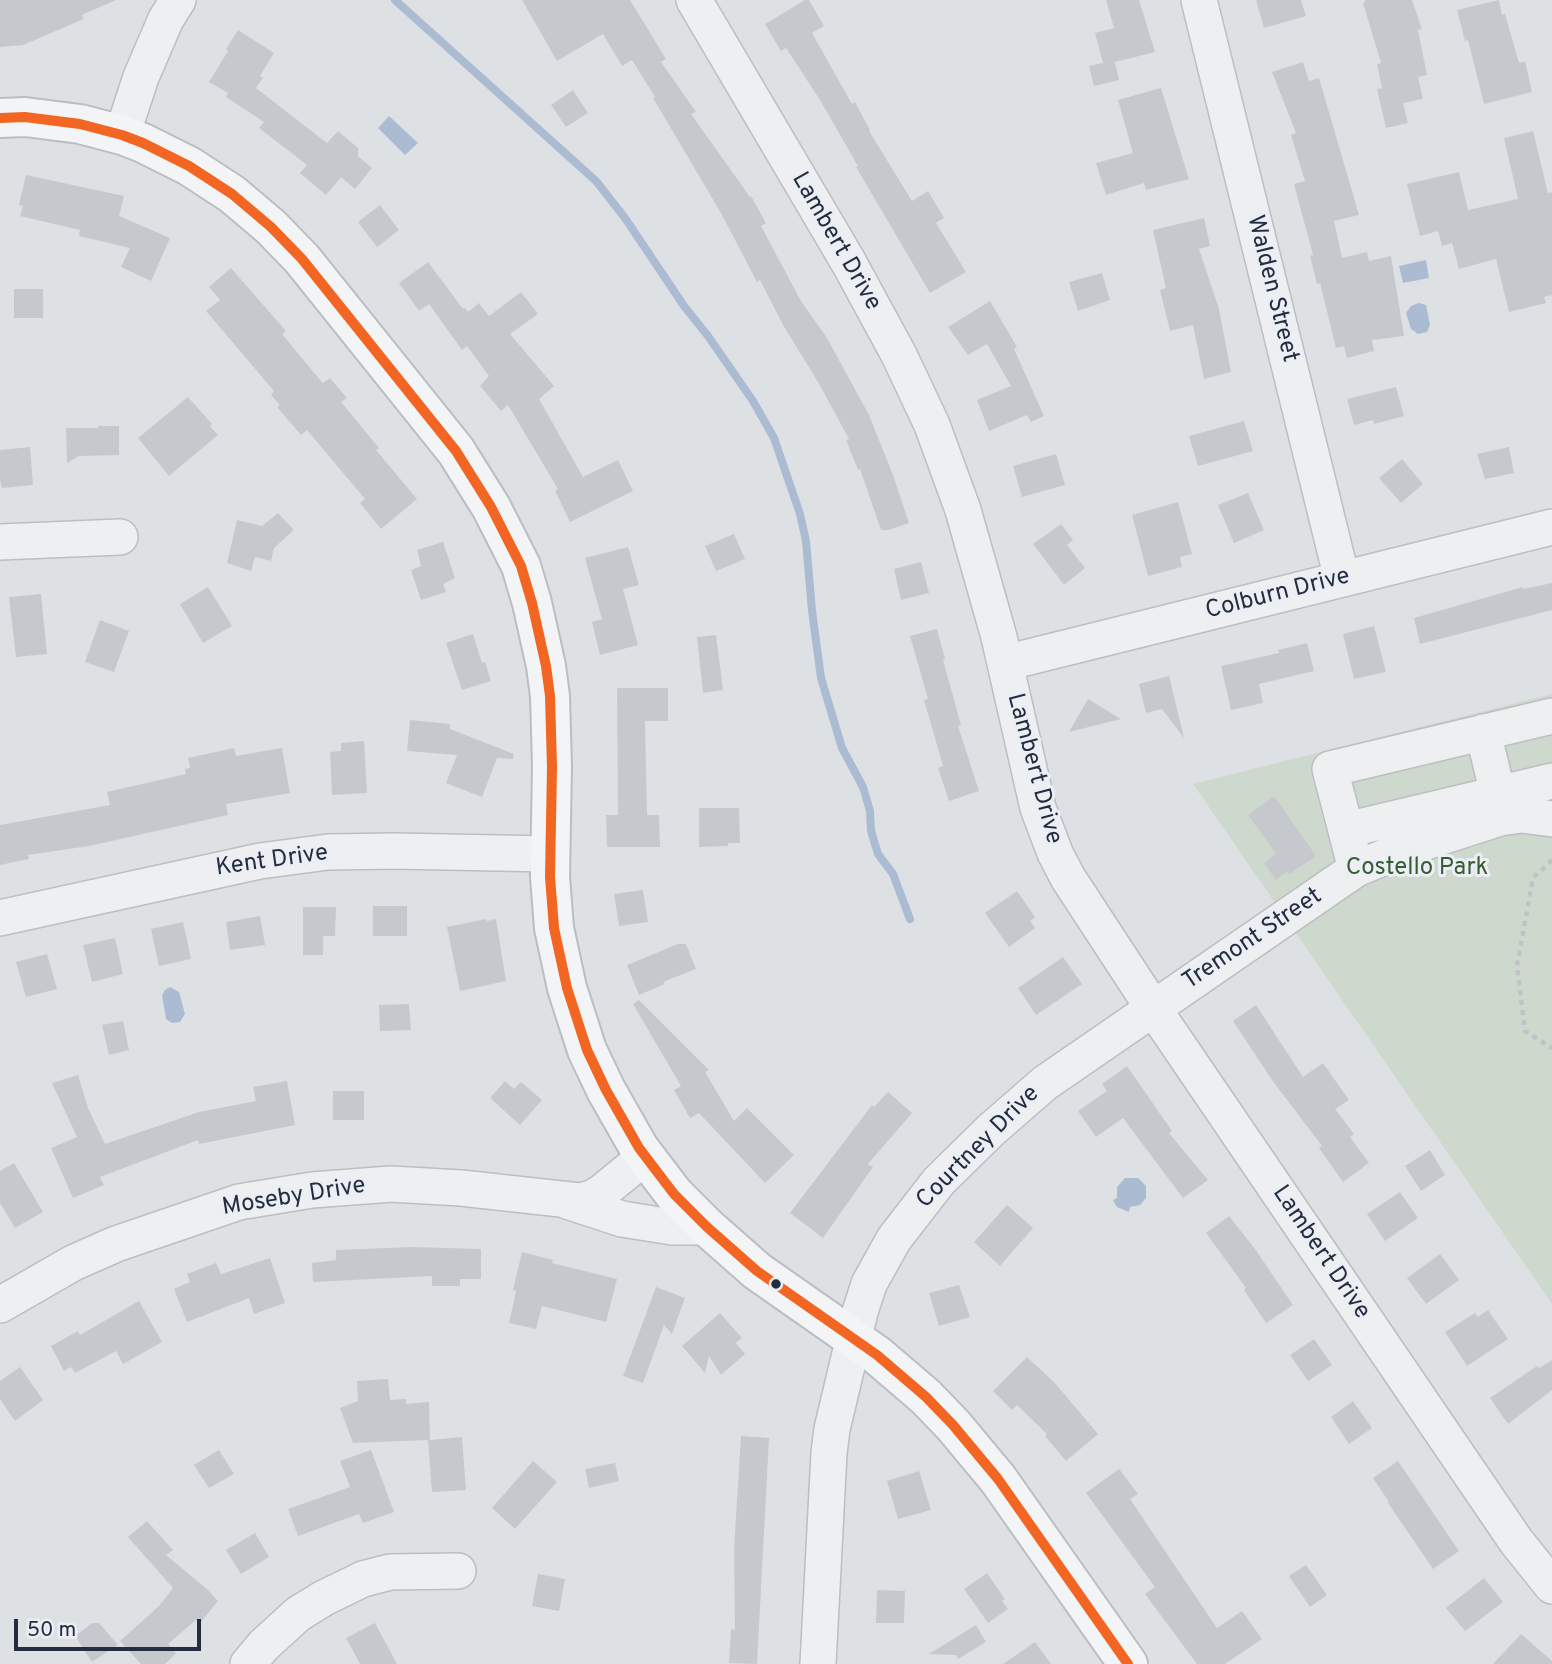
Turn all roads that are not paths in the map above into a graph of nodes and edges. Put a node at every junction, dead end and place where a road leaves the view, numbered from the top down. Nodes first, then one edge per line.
1 (178, 0) edge
2 (694, 0) edge
3 (1199, 0) edge
4 (0, 118) edge
5 (122, 135) junction
6 (1552, 527) edge
7 (120, 537) dead end
8 (0, 542) edge
9 (1342, 579) junction
10 (1005, 663) junction
11 (1552, 716) edge
12 (1483, 732) junction
13 (1552, 781) edge
14 (1498, 794) junction
15 (1552, 819) edge
16 (1346, 830) junction
17 (550, 854) junction
18 (1356, 869) junction
19 (0, 918) edge
20 (1153, 1007) junction
21 (646, 1156) junction
22 (567, 1201) junction
23 (708, 1227) junction
24 (0, 1305) edge
25 (854, 1339) junction
26 (458, 1571) dead end
27 (1552, 1586) edge
28 (248, 1664) edge
29 (818, 1664) edge
30 (1128, 1664) edge

1 - 5 street
2 - 10 street, Lambert Drive
3 - 9 street, Walden Street
4 - 5 main road
5 - 17 main road
6 - 9 street, Colburn Drive
7 - 8 street
9 - 10 street, Colburn Drive
10 - 20 street, Lambert Drive
11 - 12 street
12 - 14 street
12 - 16 street
13 - 14 street
14 - 16 street
15 - 18 street, Tremont Street
16 - 18 street
17 - 19 street, Kent Drive
17 - 21 main road
18 - 20 street, Tremont Street
20 - 25 street, Courtney Drive
20 - 27 street, Lambert Drive
21 - 22 street, Moseby Drive
21 - 23 main road
22 - 23 street, Moseby Drive
22 - 24 street, Moseby Drive
23 - 25 main road
25 - 29 street, Courtney Drive
25 - 30 main road
26 - 28 street

